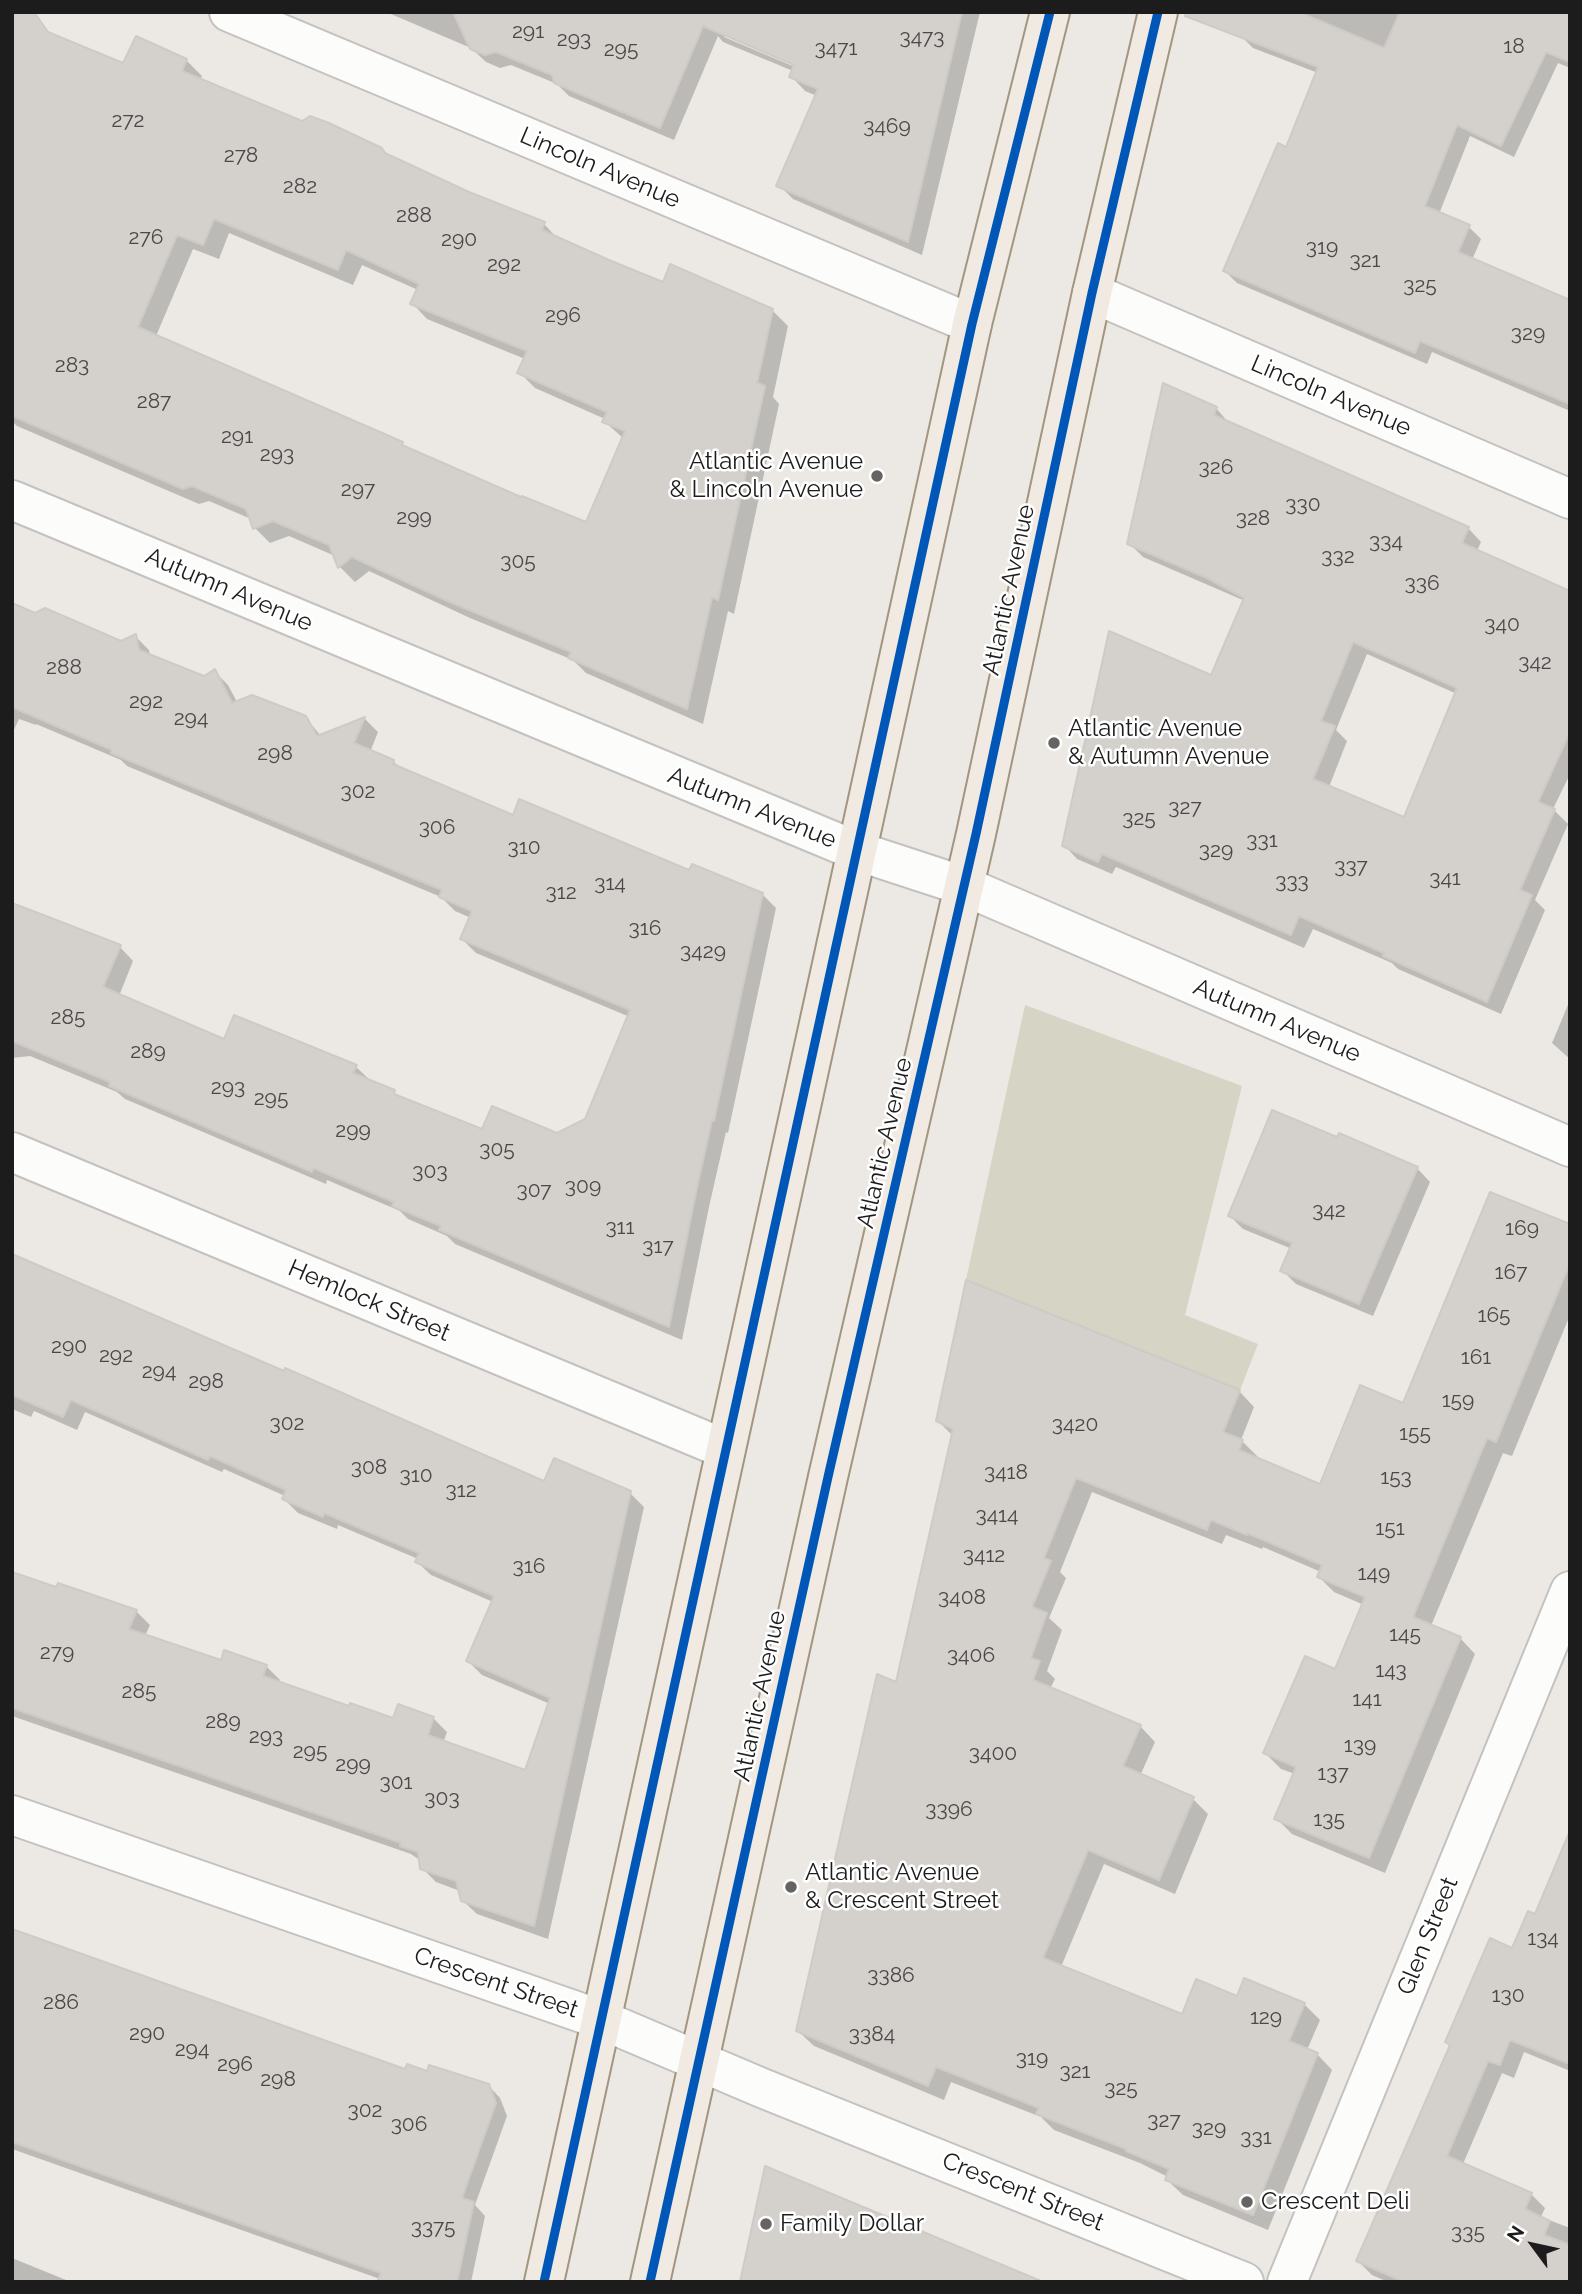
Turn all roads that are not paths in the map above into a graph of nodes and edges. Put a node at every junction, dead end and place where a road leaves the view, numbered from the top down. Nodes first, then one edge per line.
1 (229, 12) edge
2 (1050, 12) edge
3 (1158, 12) edge
4 (1092, 293) junction
5 (972, 324) junction
6 (1570, 499) edge
7 (12, 500) edge
8 (857, 851) junction
9 (964, 886) junction
10 (1570, 1147) edge
11 (12, 1152) edge
12 (725, 1449) junction
13 (1570, 1591) edge
14 (12, 1815) edge
15 (602, 2020) junction
16 (699, 2061) junction
17 (544, 2282) edge
18 (650, 2282) edge
19 (1244, 2282) edge
20 (1287, 2282) edge

1 - 5 street, Lincoln Avenue
2 - 5 main road
3 - 4 main road, Atlantic Avenue
4 - 6 street, Lincoln Avenue
4 - 9 main road, Atlantic Avenue
5 - 8 main road
7 - 8 street, Autumn Avenue
8 - 9 street, Autumn Avenue
8 - 12 main road
9 - 10 street, Autumn Avenue
9 - 16 main road, Atlantic Avenue
11 - 12 street, Hemlock Street
12 - 15 main road
13 - 20 street, Glen Street
14 - 15 street, Crescent Street
15 - 16 street, Crescent Street
15 - 17 main road
16 - 18 main road, Atlantic Avenue
16 - 19 street, Crescent Street

